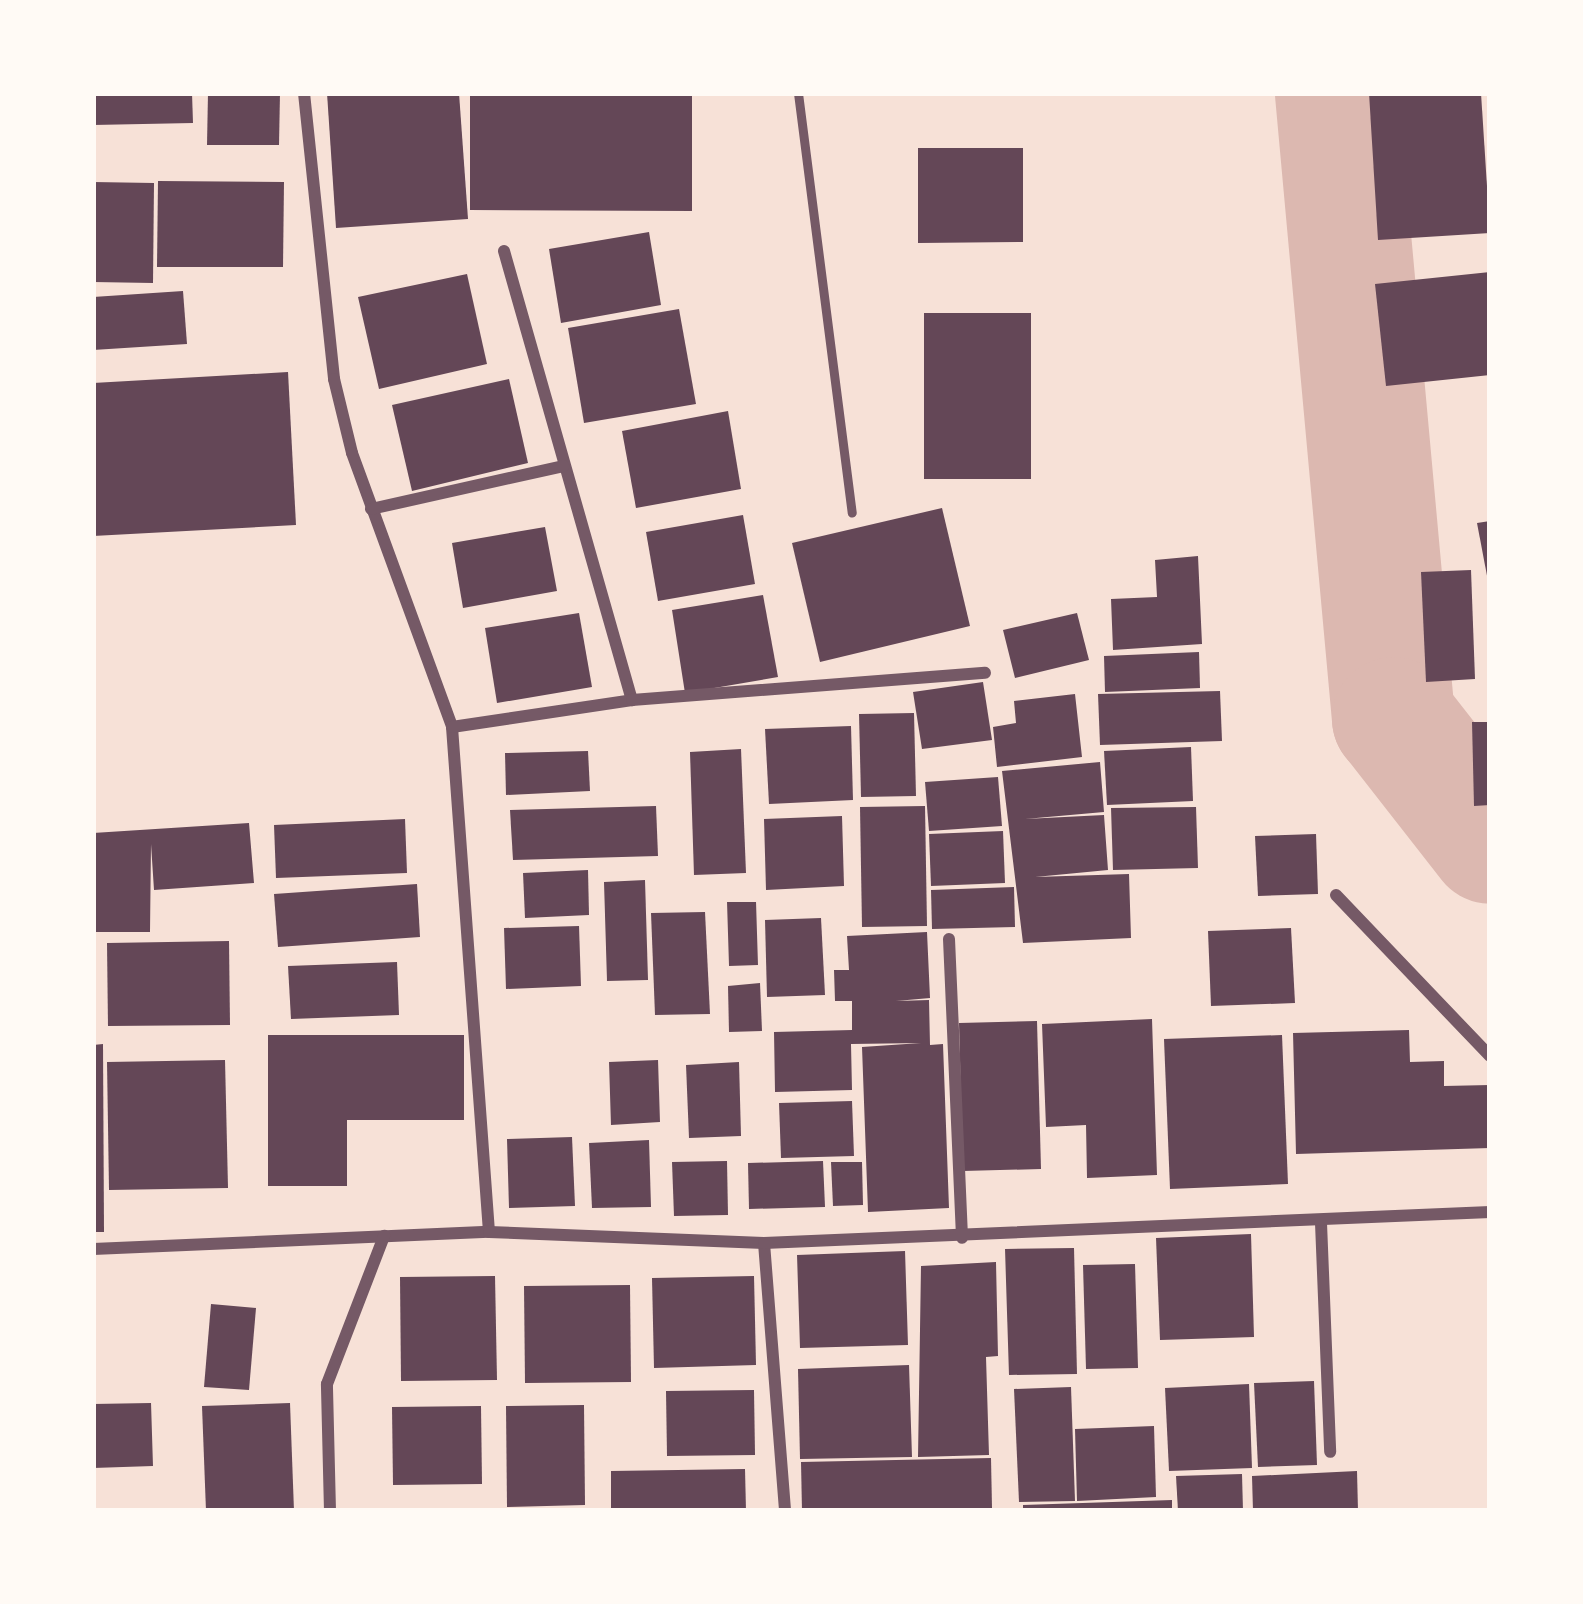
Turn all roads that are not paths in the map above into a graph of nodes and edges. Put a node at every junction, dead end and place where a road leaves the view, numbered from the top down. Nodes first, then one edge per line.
1 (304, 93) edge
2 (798, 93) edge
3 (504, 251) dead end
4 (563, 466) junction
5 (371, 509) junction
6 (852, 513) dead end
7 (985, 673) dead end
8 (632, 700) junction
9 (452, 727) junction
10 (1336, 895) dead end
11 (949, 939) dead end
12 (1490, 1056) edge
13 (1490, 1212) edge
14 (1321, 1223) junction
15 (489, 1232) junction
16 (384, 1236) junction
17 (962, 1238) junction
18 (764, 1243) junction
19 (93, 1249) edge
20 (1330, 1452) dead end
21 (329, 1511) edge
22 (785, 1511) edge

1 - 5 street
2 - 6 lane
3 - 4 street
4 - 5 street
4 - 8 street
5 - 9 street
7 - 8 street
8 - 9 street
9 - 15 street
10 - 12 street
11 - 17 street
13 - 14 street
14 - 17 street
14 - 20 street
15 - 16 street
15 - 18 street
16 - 19 street
16 - 21 street
17 - 18 street
18 - 22 street

